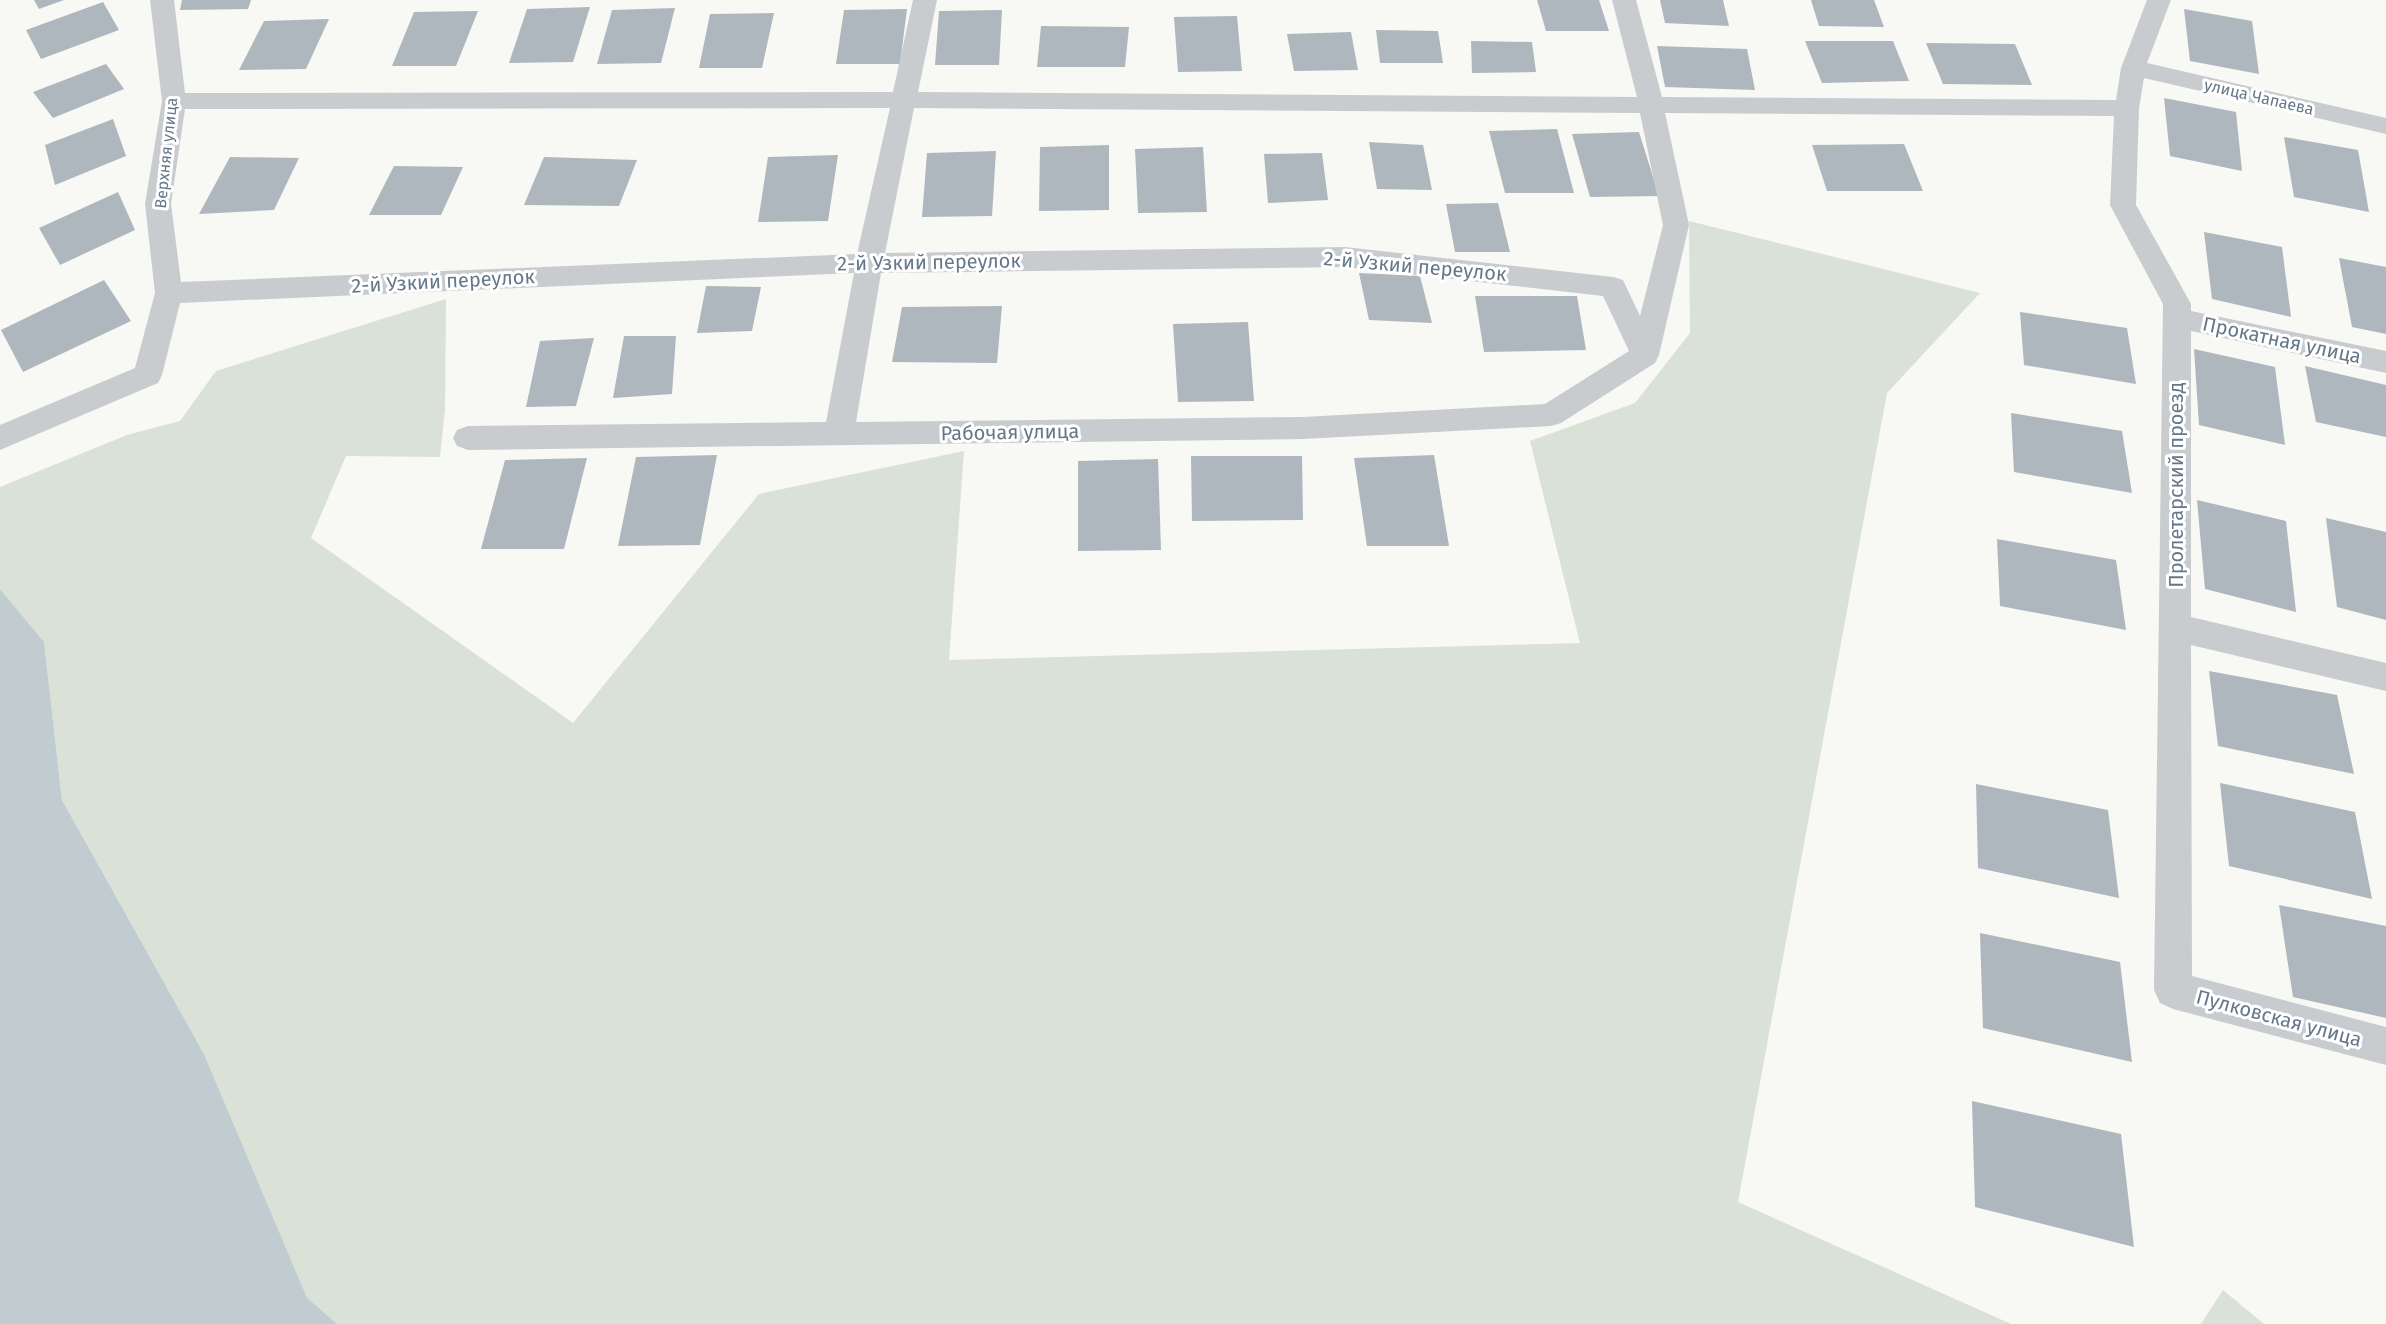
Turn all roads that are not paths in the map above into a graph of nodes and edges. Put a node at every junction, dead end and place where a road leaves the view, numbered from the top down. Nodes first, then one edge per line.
1 (162, 0) edge
2 (925, 0) edge
3 (1624, 0) edge
4 (2159, 0) edge
5 (2133, 68) junction
6 (905, 100) junction
7 (174, 101) junction
8 (1651, 104) junction
9 (2127, 108) junction
10 (2386, 126) edge
11 (869, 263) junction
12 (169, 293) junction
13 (2178, 318) junction
14 (1645, 356) junction
15 (2386, 362) edge
16 (839, 434) junction
17 (0, 438) edge
18 (468, 438) dead end
19 (2175, 627) junction
20 (2386, 676) edge
21 (2173, 990) joint
22 (2386, 1046) edge

1 - 7 street, Верхняя улица
2 - 6 street
3 - 8 street
4 - 5 street, Пролетарский проезд
5 - 9 street, Пролетарский проезд
5 - 10 street, улица Чапаева
6 - 7 street
6 - 8 street
6 - 11 street
7 - 12 street, Верхняя улица
8 - 9 street
8 - 14 street
9 - 13 street, Пролетарский проезд
11 - 12 street, 2-й Узкий переулок
11 - 14 street, 2-й Узкий переулок
11 - 16 street
12 - 17 street, Верхняя улица
13 - 15 street, Прокатная улица
13 - 19 street, Пролетарский проезд
14 - 16 street, Рабочая улица
16 - 18 street, Рабочая улица
19 - 20 street
19 - 21 street, Пролетарский проезд
21 - 22 street, Пулковская улица

